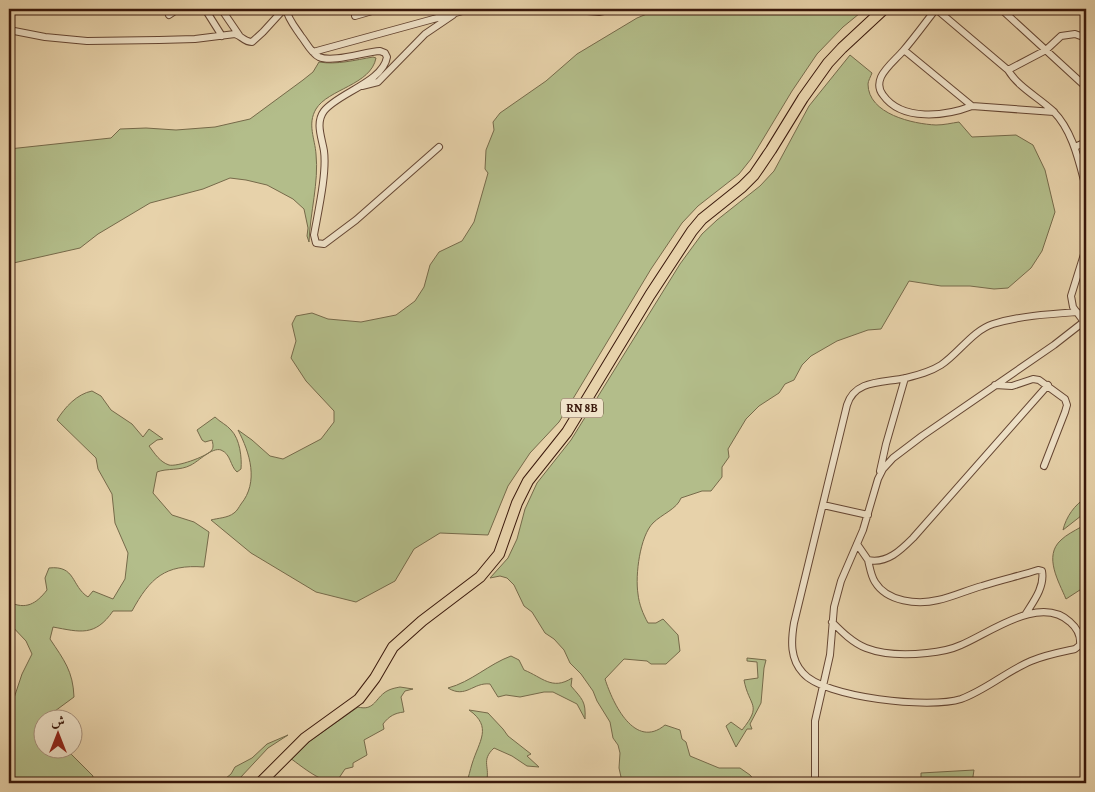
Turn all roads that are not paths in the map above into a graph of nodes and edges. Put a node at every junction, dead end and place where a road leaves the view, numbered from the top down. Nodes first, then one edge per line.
1 (178, 9) edge
2 (205, 9) edge
3 (285, 9) edge
4 (379, 9) edge
5 (470, 9) edge
6 (564, 9) edge
7 (613, 9) edge
8 (884, 9) edge
9 (936, 9) edge
10 (1001, 9) edge
11 (457, 12) junction
12 (224, 13) dead end
13 (169, 15) dead end
14 (355, 16) dead end
15 (9, 24) edge
16 (12, 31) edge
17 (240, 35) junction
18 (222, 36) junction
19 (1086, 38) edge
20 (904, 50) junction
21 (1046, 50) junction
22 (313, 52) junction
23 (1008, 70) junction
24 (361, 86) junction
25 (1086, 87) edge
26 (972, 106) junction
27 (1054, 112) junction
28 (1086, 142) edge
29 (439, 147) dead end
30 (1075, 147) junction
31 (1086, 188) edge
32 (1086, 248) edge
33 (1076, 312) junction
34 (1085, 321) edge
35 (905, 378) junction
36 (1048, 385) junction
37 (994, 386) junction
38 (1044, 466) dead end
39 (878, 479) junction
40 (823, 504) junction
41 (868, 515) junction
42 (857, 544) junction
43 (868, 560) junction
44 (1024, 615) junction
45 (832, 622) junction
46 (823, 687) junction
47 (260, 783) edge
48 (815, 783) edge

1 - 13 street
2 - 18 street
3 - 17 street
3 - 22 street
4 - 14 street
5 - 11 street
6 - 7 street
8 - 47 main road, RN 8B
9 - 20 street
9 - 23 street
10 - 21 street
11 - 22 street
11 - 24 street
12 - 17 street
15 - 16 street
16 - 18 street
17 - 18 street
19 - 21 street
20 - 26 street
20 - 26 street
21 - 23 street
21 - 25 street
22 - 24 street
23 - 27 street
24 - 29 street
26 - 27 street
27 - 30 street
28 - 30 street
30 - 31 street
32 - 33 street
33 - 34 street
33 - 35 street
34 - 37 street
35 - 39 street
35 - 40 street
36 - 37 street
36 - 38 street
36 - 43 street
37 - 39 street
39 - 41 street
40 - 41 street
40 - 46 street
41 - 42 street
42 - 43 street
42 - 45 street
43 - 44 street
44 - 45 street
44 - 46 street
45 - 46 street
46 - 48 street

